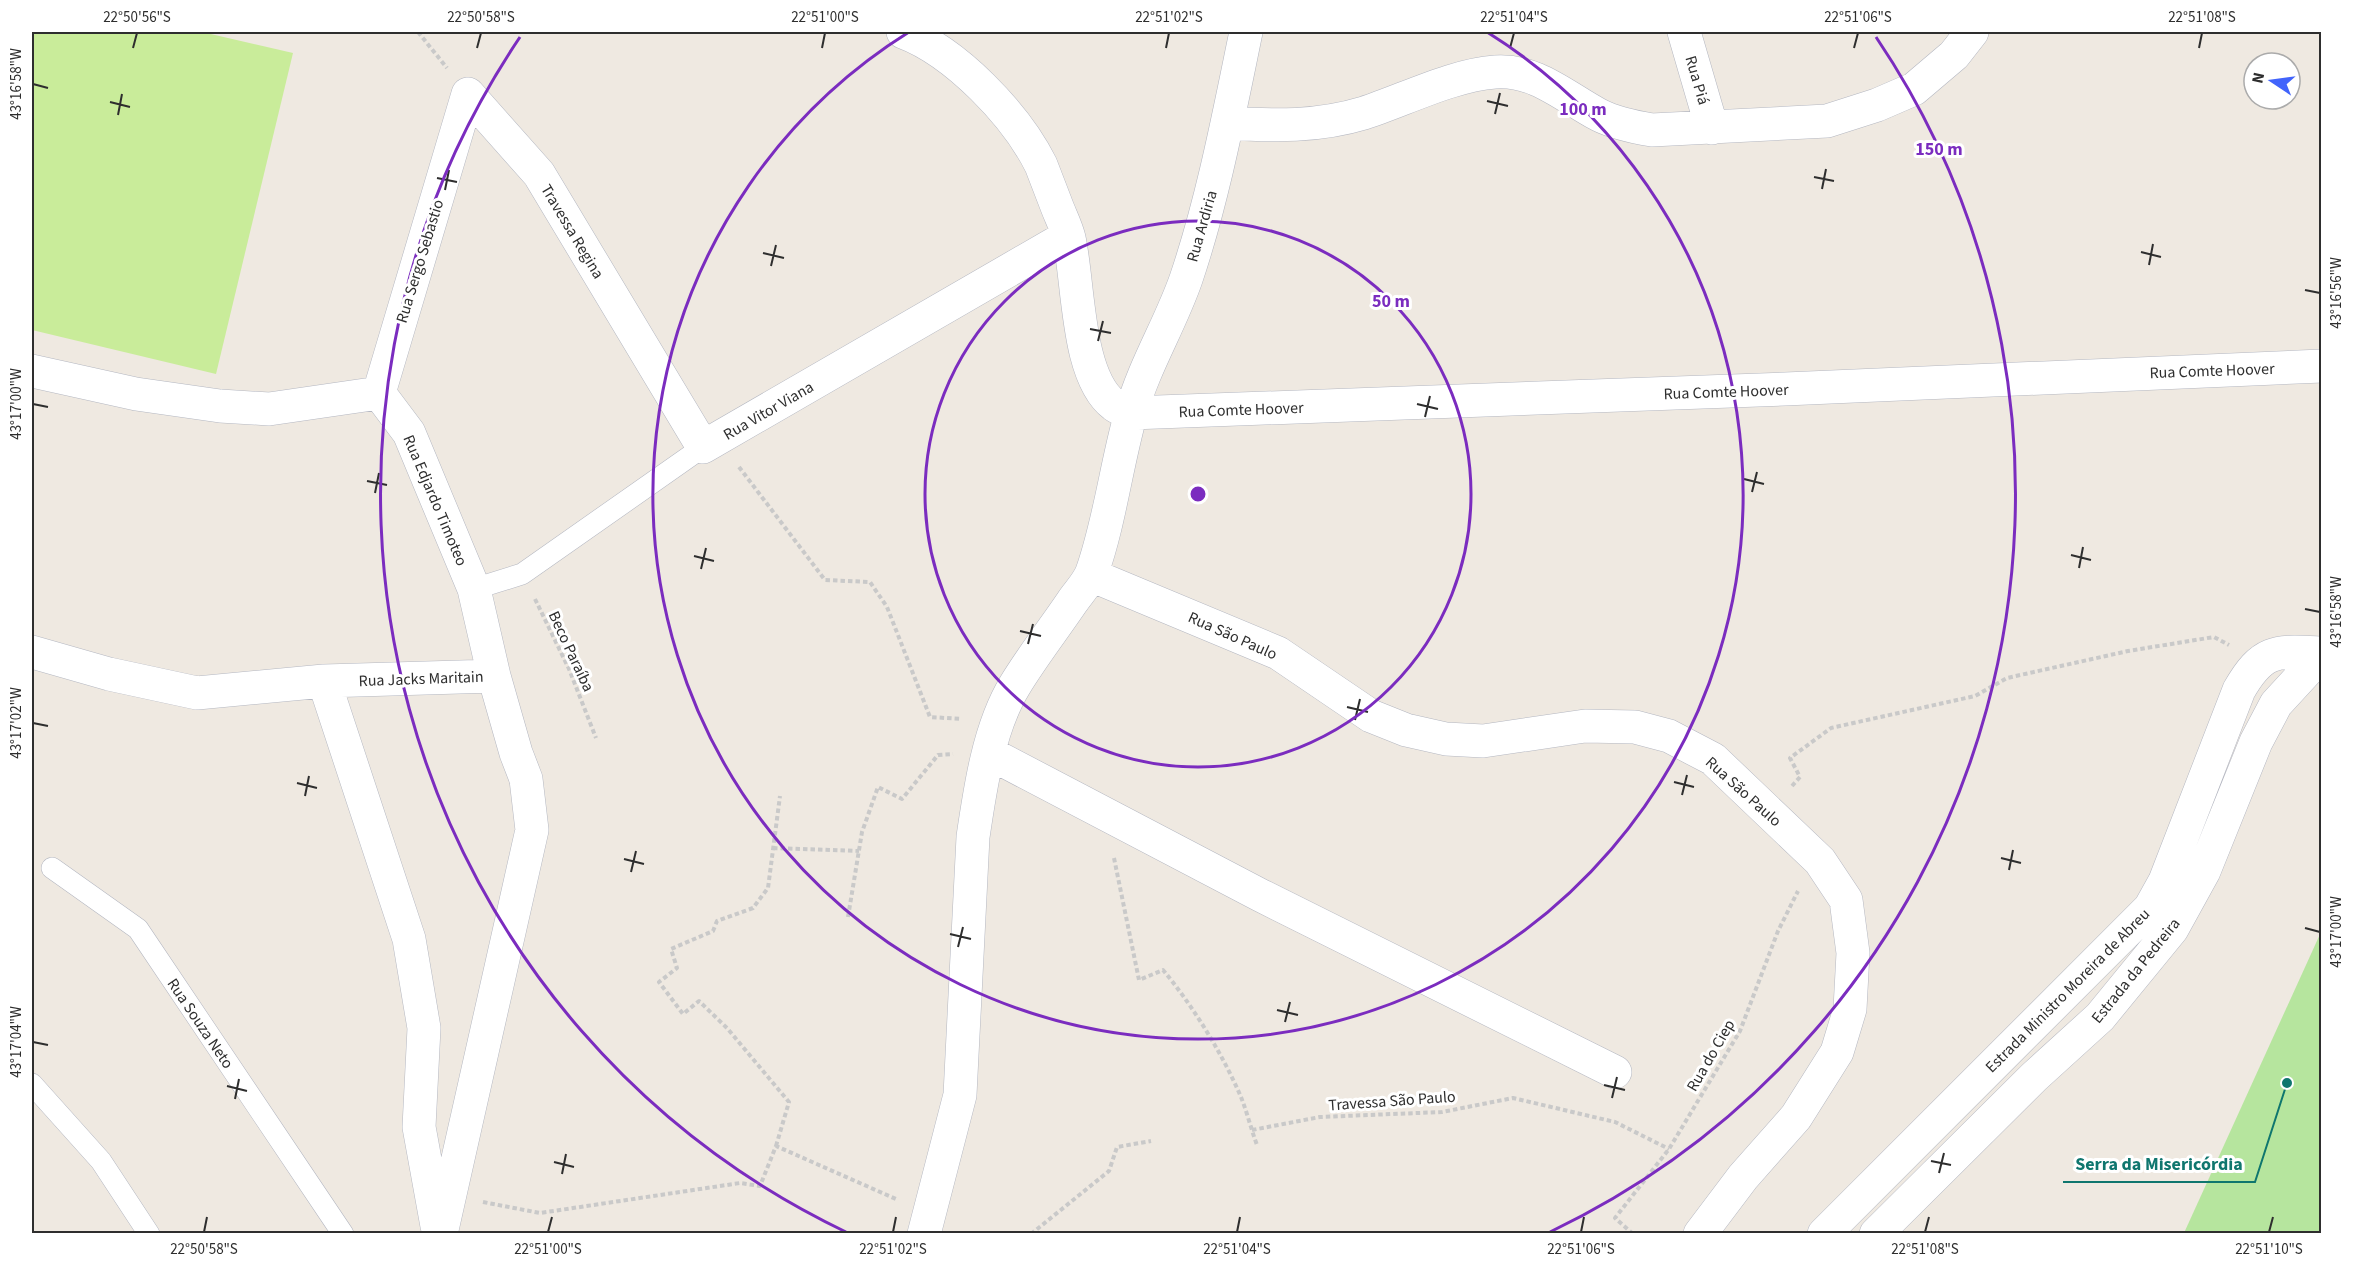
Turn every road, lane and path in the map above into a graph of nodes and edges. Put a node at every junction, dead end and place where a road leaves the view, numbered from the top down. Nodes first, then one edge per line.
1 (418, 32) edge
2 (903, 32) edge
3 (1246, 32) edge
4 (1684, 32) edge
5 (1972, 32) edge
6 (468, 94) junction
7 (1227, 123) junction
8 (1712, 128) junction
9 (1068, 236) junction
10 (2322, 366) edge
11 (32, 371) edge
12 (380, 393) junction
13 (1131, 413) junction
14 (711, 443) junction
15 (522, 574) junction
16 (1091, 575) junction
17 (474, 590) junction
18 (32, 652) edge
19 (2322, 654) edge
20 (2260, 660) junction
21 (495, 676) junction
22 (324, 681) junction
23 (999, 720) junction
24 (596, 738) dead end
25 (989, 753) junction
26 (780, 796) dead end
27 (1771, 814) junction
28 (773, 848) junction
29 (1112, 848) dead end
30 (859, 851) junction
31 (52, 868) dead end
32 (1799, 889) dead end
33 (848, 917) dead end
34 (1615, 1072) dead end
35 (32, 1084) edge
36 (1252, 1130) junction
37 (1150, 1141) dead end
38 (1257, 1145) dead end
39 (776, 1146) junction
40 (1669, 1149) junction
41 (450, 1195) junction
42 (907, 1203) dead end
43 (149, 1233) edge
44 (343, 1233) edge
45 (440, 1233) edge
46 (924, 1233) edge
47 (1031, 1233) edge
48 (1633, 1233) edge
49 (1700, 1233) edge
50 (1824, 1233) edge
51 (1876, 1233) edge

1 - 6 path
2 - 9 street
3 - 7 street, Rua Ardiria
4 - 8 street, Rua Piá
5 - 8 street
6 - 12 street, Rua Sergo Sebastio
6 - 14 street, Travessa Regina
7 - 8 street
7 - 13 street, Rua Ardiria
9 - 13 street
9 - 14 street, Rua Vitor Viana
10 - 13 street, Rua Comte Hoover
11 - 12 street
12 - 17 street, Rua Edjardo Timoteo
13 - 16 street, Rua Ardiria
14 - 15 lane, Rua Vitor Viana
14 - 23 path
15 - 17 lane, Rua Vitor Viana
15 - 24 path, Beco Paraíba
16 - 23 street, Rua Ardiria
16 - 27 street, Rua São Paulo
17 - 21 street, Rua Edjardo Timoteo
18 - 22 street, Rua Jacks Maritain
19 - 20 street
19 - 51 street, Estrada da Pedreira
20 - 27 path
20 - 50 street, Estrada Ministro Moreira de Abreu
21 - 22 street, Rua Jacks Maritain
21 - 41 street, Rua Jacks Maritain
22 - 45 street
23 - 25 street, Rua Ardiria
25 - 30 path
25 - 34 street
25 - 46 street, Rua Ardiria
26 - 28 path
27 - 49 street, Rua São Paulo
28 - 30 path
28 - 39 path
29 - 36 path
30 - 33 path
31 - 44 lane, Rua Souza Neto
32 - 40 path, Rua do Ciep
35 - 43 lane
36 - 38 path
36 - 40 path, Travessa São Paulo
37 - 47 path
39 - 41 path
39 - 42 path
40 - 48 path, Rua do Ciep
41 - 45 street, Rua Jacks Maritain

